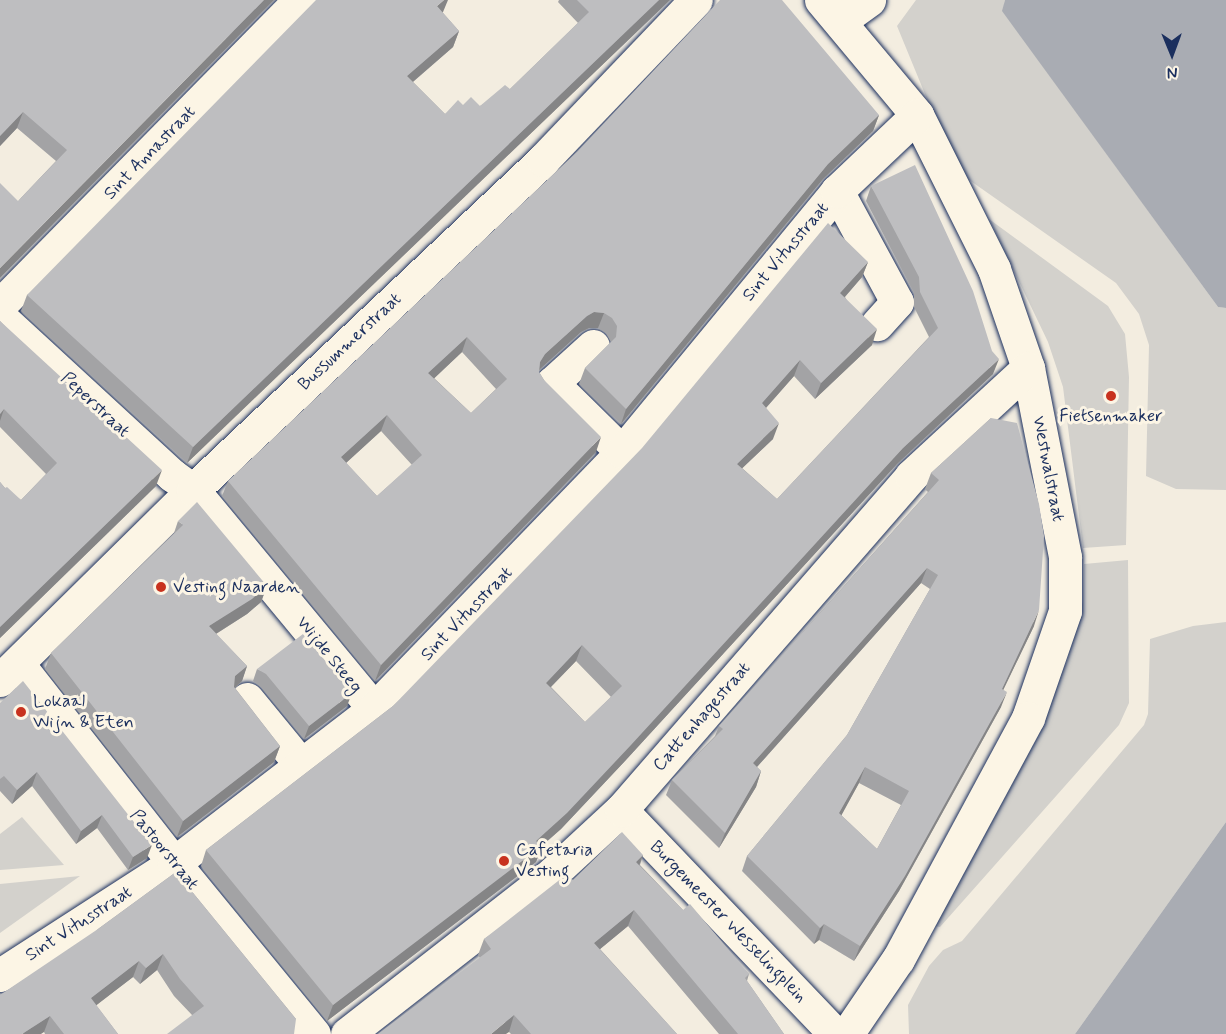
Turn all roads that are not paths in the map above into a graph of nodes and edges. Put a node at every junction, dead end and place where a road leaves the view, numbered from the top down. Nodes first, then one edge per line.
1 (300, 0) edge
2 (696, 0) edge
3 (868, 0) edge
4 (830, 11) edge
5 (917, 115) junction
6 (837, 191) junction
7 (0, 305) edge
8 (0, 317) edge
9 (877, 324) dead end
10 (593, 346) dead end
11 (1028, 368) junction
12 (622, 452) junction
13 (193, 490) junction
14 (9, 672) edge
15 (247, 699) edge
16 (374, 709) junction
17 (303, 766) junction
18 (621, 810) junction
19 (174, 863) junction
20 (0, 975) edge
21 (314, 1034) edge
22 (347, 1034) edge
23 (835, 1034) edge
24 (847, 1034) edge

1 - 7 street, Sint Annastraat
2 - 13 street, Bussummerstraat
3 - 4 street
4 - 5 street, Westwalstraat
5 - 6 street, Sint Vitusstraat
5 - 11 street, Westwalstraat
6 - 9 street, Sint Vitusstraat
6 - 12 street, Sint Vitusstraat
8 - 13 street, Peperstraat
10 - 12 street
11 - 18 street, Cattenhagestraat
11 - 24 street, Westwalstraat
12 - 16 street, Sint Vitusstraat
13 - 14 street, Bussummerstraat
13 - 16 street, Wijde Steeg
14 - 19 street, Pastoorstraat
15 - 17 street
16 - 17 street, Sint Vitusstraat
17 - 19 street, Sint Vitusstraat
18 - 22 street, Cattenhagestraat
18 - 23 street, Burgemeester Wesselingplein
19 - 20 street, Sint Vitusstraat
19 - 21 street, Pastoorstraat

